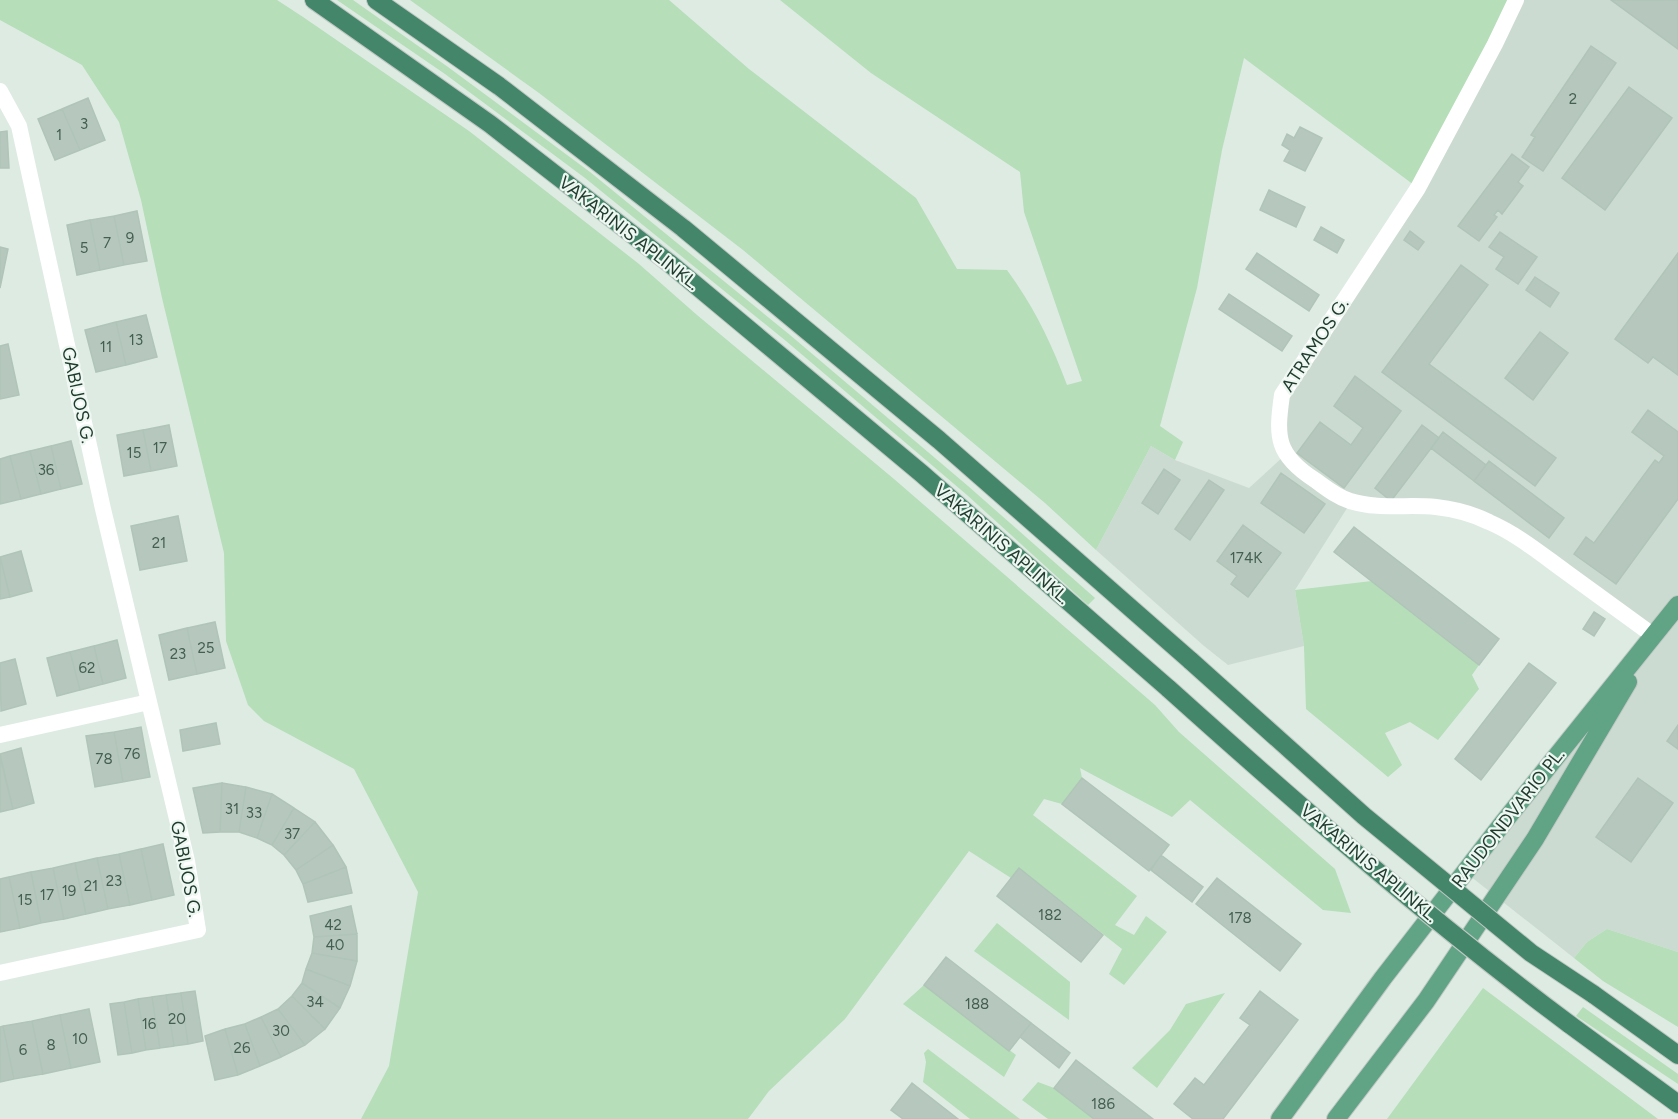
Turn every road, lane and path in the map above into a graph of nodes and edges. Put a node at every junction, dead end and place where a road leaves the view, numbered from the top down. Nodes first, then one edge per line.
1 (314, 0) edge
2 (376, 0) edge
3 (1516, 0) edge
4 (0, 91) edge
5 (1678, 605) edge
6 (1654, 636) junction
7 (149, 702) junction
8 (0, 735) edge
9 (0, 973) edge
10 (1678, 1055) edge
11 (1678, 1104) edge
12 (1280, 1119) edge
13 (1336, 1119) edge

1 - 11 highway, VAKARINIS APLINKL., bridge
2 - 10 highway, VAKARINIS APLINKL., bridge
3 - 6 street, ATRAMOS G.
4 - 7 street, GABIJOS G.
5 - 6 main road, RAUDONDVARIO PL.
6 - 12 main road, RAUDONDVARIO PL.
6 - 13 main road, RAUDONDVARIO PL.
7 - 8 street
7 - 9 street, GABIJOS G.

